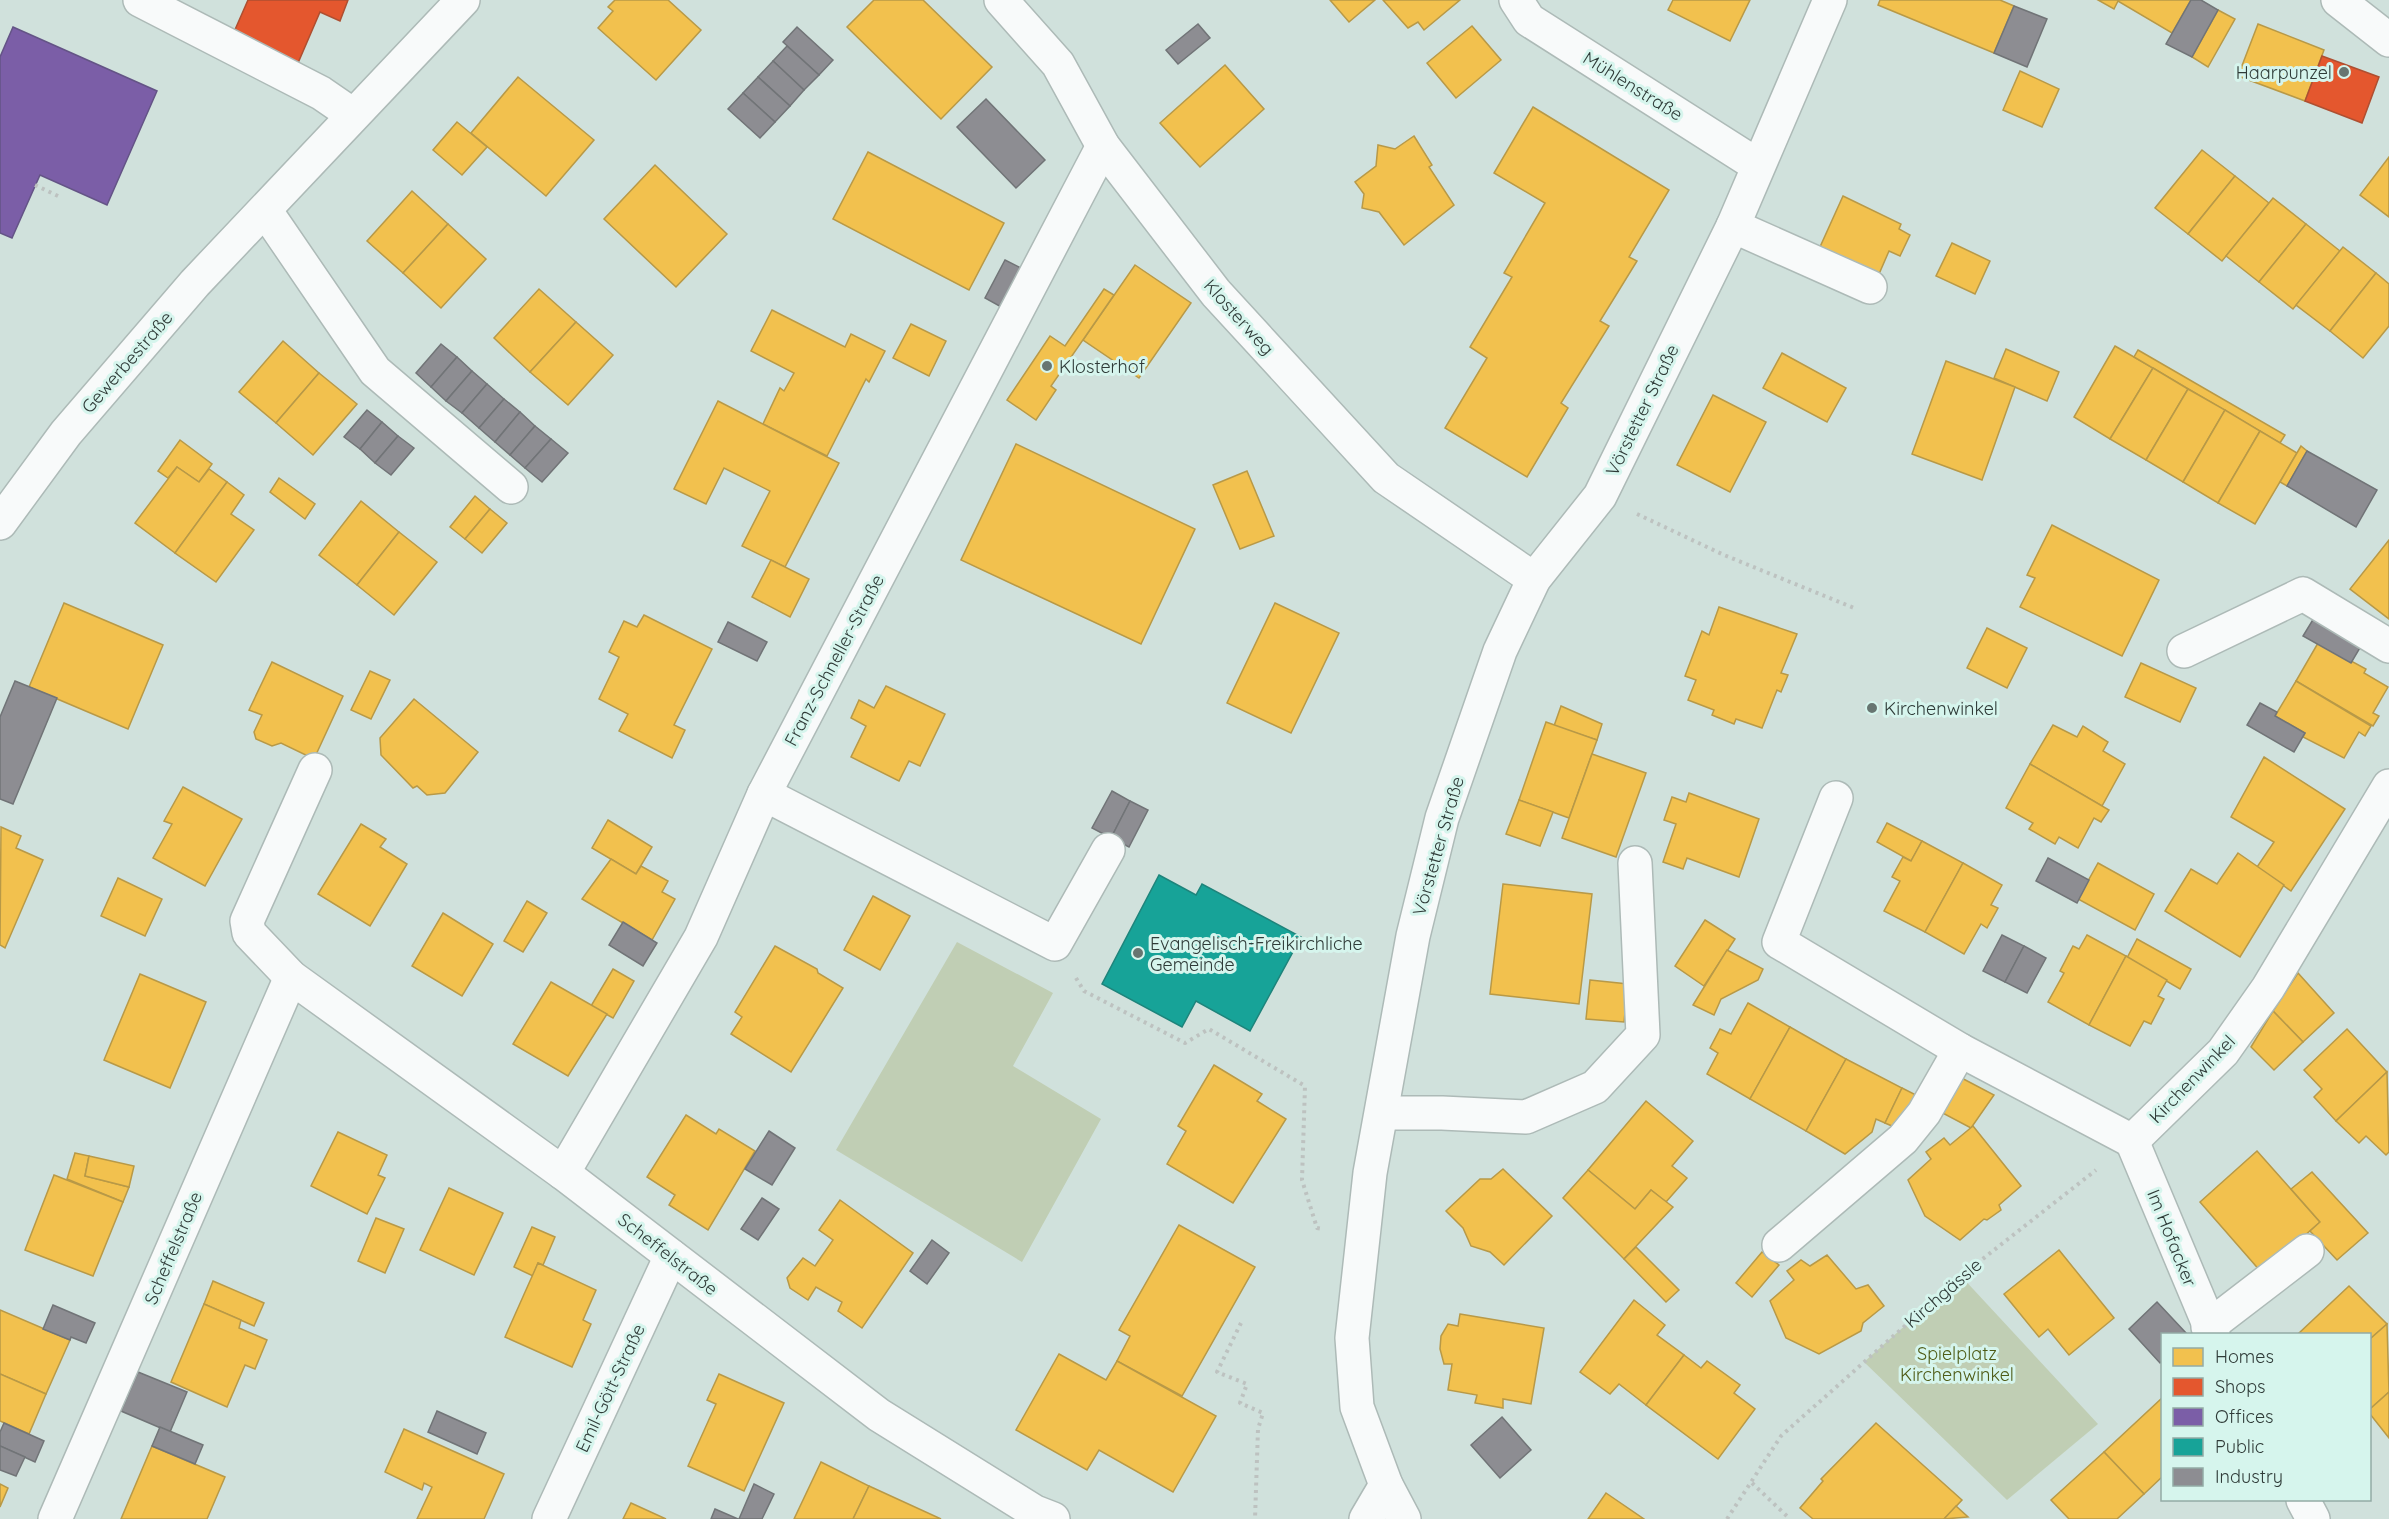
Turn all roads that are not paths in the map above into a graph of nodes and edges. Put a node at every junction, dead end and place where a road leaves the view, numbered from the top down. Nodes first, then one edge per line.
1 (140, 0) edge
2 (463, 0) edge
3 (1001, 0) edge
4 (1516, 0) edge
5 (1830, 0) edge
6 (2338, 0) edge
7 (2389, 40) edge
8 (353, 115) junction
9 (1103, 146) junction
10 (1757, 165) junction
11 (265, 210) junction
12 (1733, 226) junction
13 (1870, 288) dead end
14 (511, 487) dead end
15 (0, 524) edge
16 (1534, 579) junction
17 (2389, 646) edge
18 (2184, 651) dead end
19 (315, 770) dead end
20 (2389, 786) edge
21 (764, 794) junction
22 (1836, 798) dead end
23 (1108, 850) dead end
24 (1635, 864) dead end
25 (291, 976) junction
26 (1960, 1050) junction
27 (1383, 1113) junction
28 (2132, 1141) junction
29 (562, 1173) junction
30 (1779, 1245) dead end
31 (2307, 1251) dead end
32 (671, 1256) junction
33 (2211, 1331) edge
34 (1386, 1485) junction
35 (2304, 1501) edge
36 (55, 1519) edge
37 (549, 1519) edge
38 (1053, 1519) edge
39 (1366, 1519) edge
40 (1404, 1519) edge
41 (2313, 1519) edge

1 - 8 street
2 - 8 street, Gewerbestraße
3 - 9 street, Klosterweg
4 - 10 street, Mühlenstraße
5 - 10 street, Vörstetter Straße
6 - 7 street
8 - 11 street, Gewerbestraße
9 - 16 street, Klosterweg
9 - 21 street, Franz-Schneller-Straße
10 - 12 street, Vörstetter Straße
11 - 14 street
11 - 15 street, Gewerbestraße
12 - 13 street
12 - 16 street, Vörstetter Straße
16 - 27 street, Vörstetter Straße
17 - 18 street
19 - 25 street, Scheffelstraße
20 - 28 street, Kirchenwinkel
21 - 23 street
21 - 29 street, Franz-Schneller-Straße
22 - 26 street
24 - 27 street
25 - 29 street, Scheffelstraße
25 - 36 street, Scheffelstraße
26 - 28 street
26 - 30 street
27 - 34 street, Vörstetter Straße
28 - 33 street, Im Hofacker
29 - 32 street, Scheffelstraße
31 - 33 street
32 - 37 street, Emil-Gött-Straße
32 - 38 street, Scheffelstraße
34 - 39 street
34 - 40 street, Vörstetter Straße
35 - 41 street

